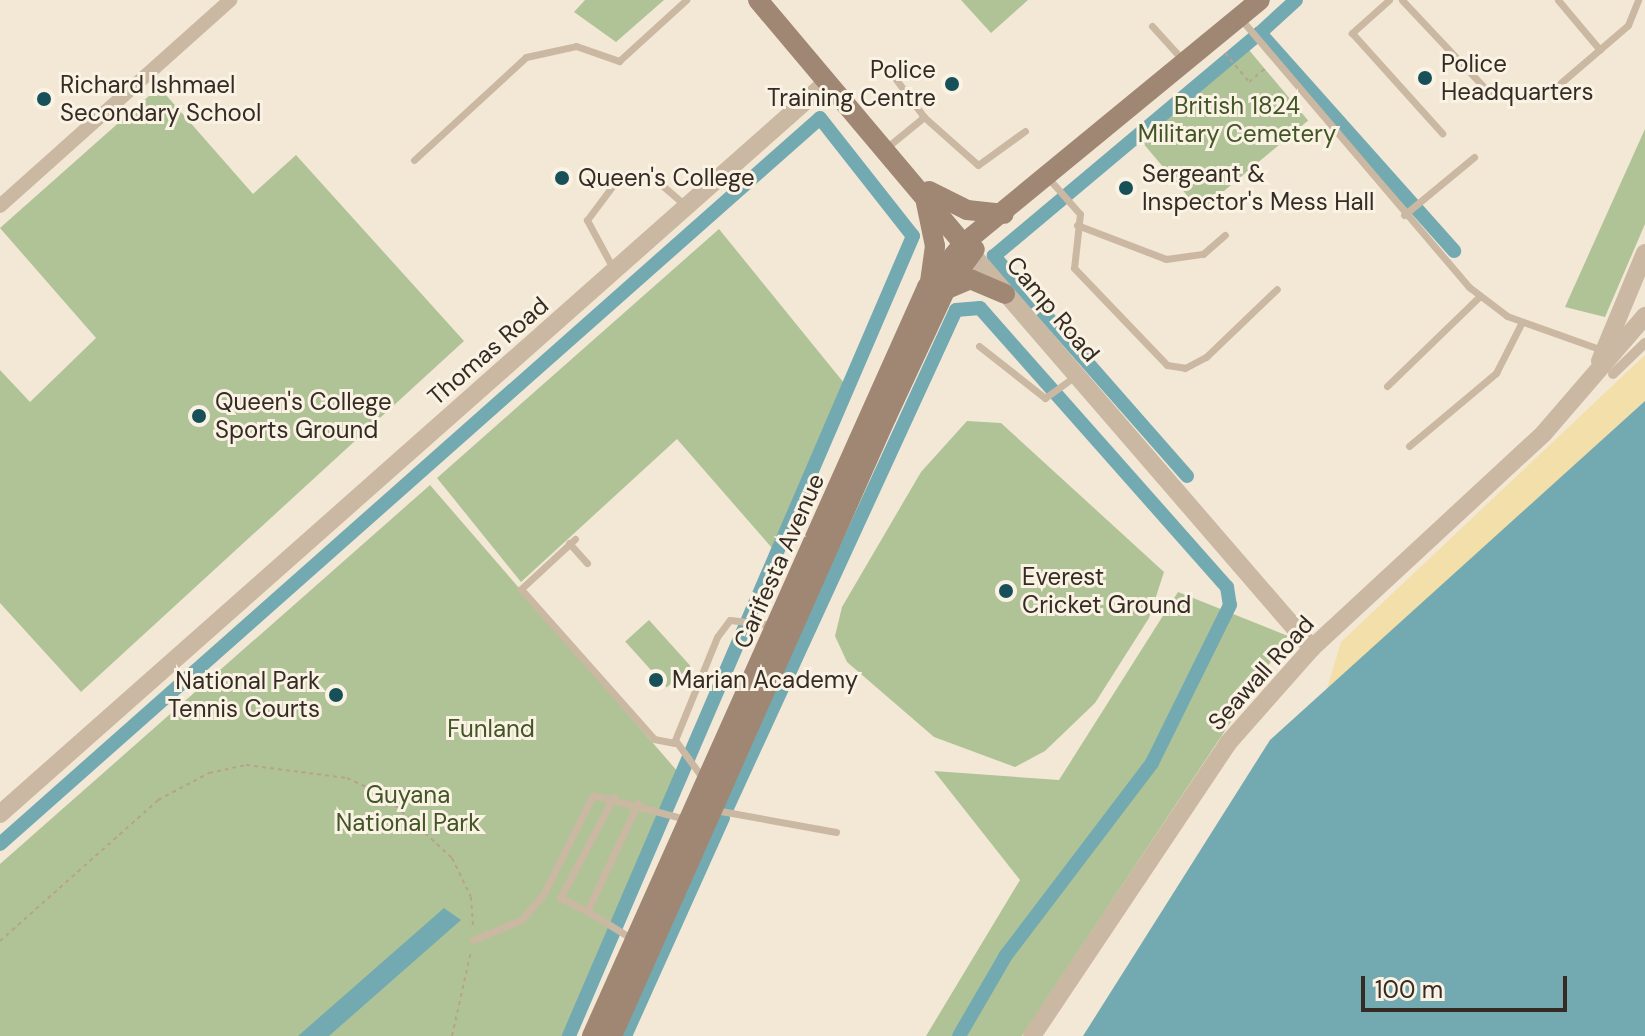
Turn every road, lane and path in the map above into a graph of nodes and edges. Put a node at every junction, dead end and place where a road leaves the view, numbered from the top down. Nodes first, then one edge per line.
1 (230, 0) edge
2 (686, 0) edge
3 (758, 0) edge
4 (1260, 0) edge
5 (1389, 0) edge
6 (1402, 0) edge
7 (1558, 0) edge
8 (1638, 0) edge
9 (1245, 25) junction
10 (1152, 26) dead end
11 (1600, 50) junction
12 (1225, 54) dead end
13 (1182, 60) junction
14 (1274, 61) junction
15 (892, 74) dead end
16 (827, 82) junction
17 (1556, 87) dead end
18 (1492, 96) dead end
19 (924, 117) junction
20 (1025, 131) dead end
21 (1442, 133) dead end
22 (886, 148) junction
23 (1474, 157) dead end
24 (414, 160) dead end
25 (1054, 183) junction
26 (919, 184) junction
27 (0, 206) edge
28 (687, 206) junction
29 (1004, 214) junction
30 (1404, 215) junction
31 (1077, 225) junction
32 (1225, 235) dead end
33 (967, 248) junction
34 (1645, 253) edge
35 (615, 271) junction
36 (937, 288) junction
37 (1277, 289) dead end
38 (1005, 294) junction
39 (1480, 296) junction
40 (1645, 316) edge
41 (1522, 322) junction
42 (1645, 343) edge
43 (979, 346) dead end
44 (1604, 351) junction
45 (1613, 374) dead end
46 (1071, 379) junction
47 (1387, 386) dead end
48 (1584, 392) junction
49 (1409, 446) dead end
50 (587, 563) dead end
51 (772, 625) junction
52 (1312, 648) junction
53 (675, 743) junction
54 (703, 779) junction
55 (614, 796) junction
56 (638, 803) junction
57 (713, 809) junction
58 (0, 814) edge
59 (685, 819) junction
60 (836, 832) dead end
61 (587, 911) junction
62 (632, 938) junction
63 (473, 940) junction
64 (0, 941) edge
65 (452, 1036) edge
66 (592, 1036) edge
67 (612, 1036) edge
68 (1032, 1036) edge

1 - 27 street
2 - 24 lane
3 - 16 main road, Camp Road
4 - 9 main road, Carifesta Avenue
5 - 21 lane
6 - 18 lane
7 - 11 lane
8 - 11 lane
9 - 13 main road, Carifesta Avenue
9 - 14 lane
10 - 13 lane
11 - 17 lane
12 - 14 path
13 - 25 main road, Carifesta Avenue
14 - 30 lane
15 - 19 lane
16 - 22 main road, Camp Road
16 - 28 street, Thomas Road
19 - 20 lane
19 - 22 lane
22 - 26 main road, Camp Road
23 - 30 lane
25 - 29 main road, Carifesta Avenue
25 - 31 lane
26 - 29 main road
26 - 33 main road, Camp Road
26 - 36 main road
28 - 35 street, Thomas Road
28 - 35 lane
29 - 33 main road, Carifesta Avenue
30 - 39 lane
31 - 32 lane
31 - 37 lane
33 - 36 main road, Carifesta Avenue
33 - 38 street, Camp Road
34 - 44 street, Seawall Road
35 - 58 street, Thomas Road
36 - 38 main road
36 - 51 main road, Carifesta Avenue
36 - 57 main road, Carifesta Avenue
38 - 46 street, Camp Road
39 - 41 lane
39 - 47 lane
40 - 48 street, Seawall Road
41 - 44 lane
41 - 49 lane
42 - 45 street
43 - 46 lane
44 - 48 street, Seawall Road
46 - 52 street, Camp Road
48 - 52 street, Seawall Road
50 - 53 lane
51 - 53 lane
51 - 54 main road, Carifesta Avenue
52 - 68 street, Seawall Road
53 - 54 lane
54 - 59 main road, Carifesta Avenue
55 - 56 lane
55 - 61 lane
55 - 63 lane
56 - 59 lane
56 - 61 lane
57 - 60 lane
57 - 67 main road, Carifesta Avenue
59 - 62 main road, Carifesta Avenue
61 - 62 lane
62 - 66 main road, Carifesta Avenue
63 - 64 path
63 - 65 path

